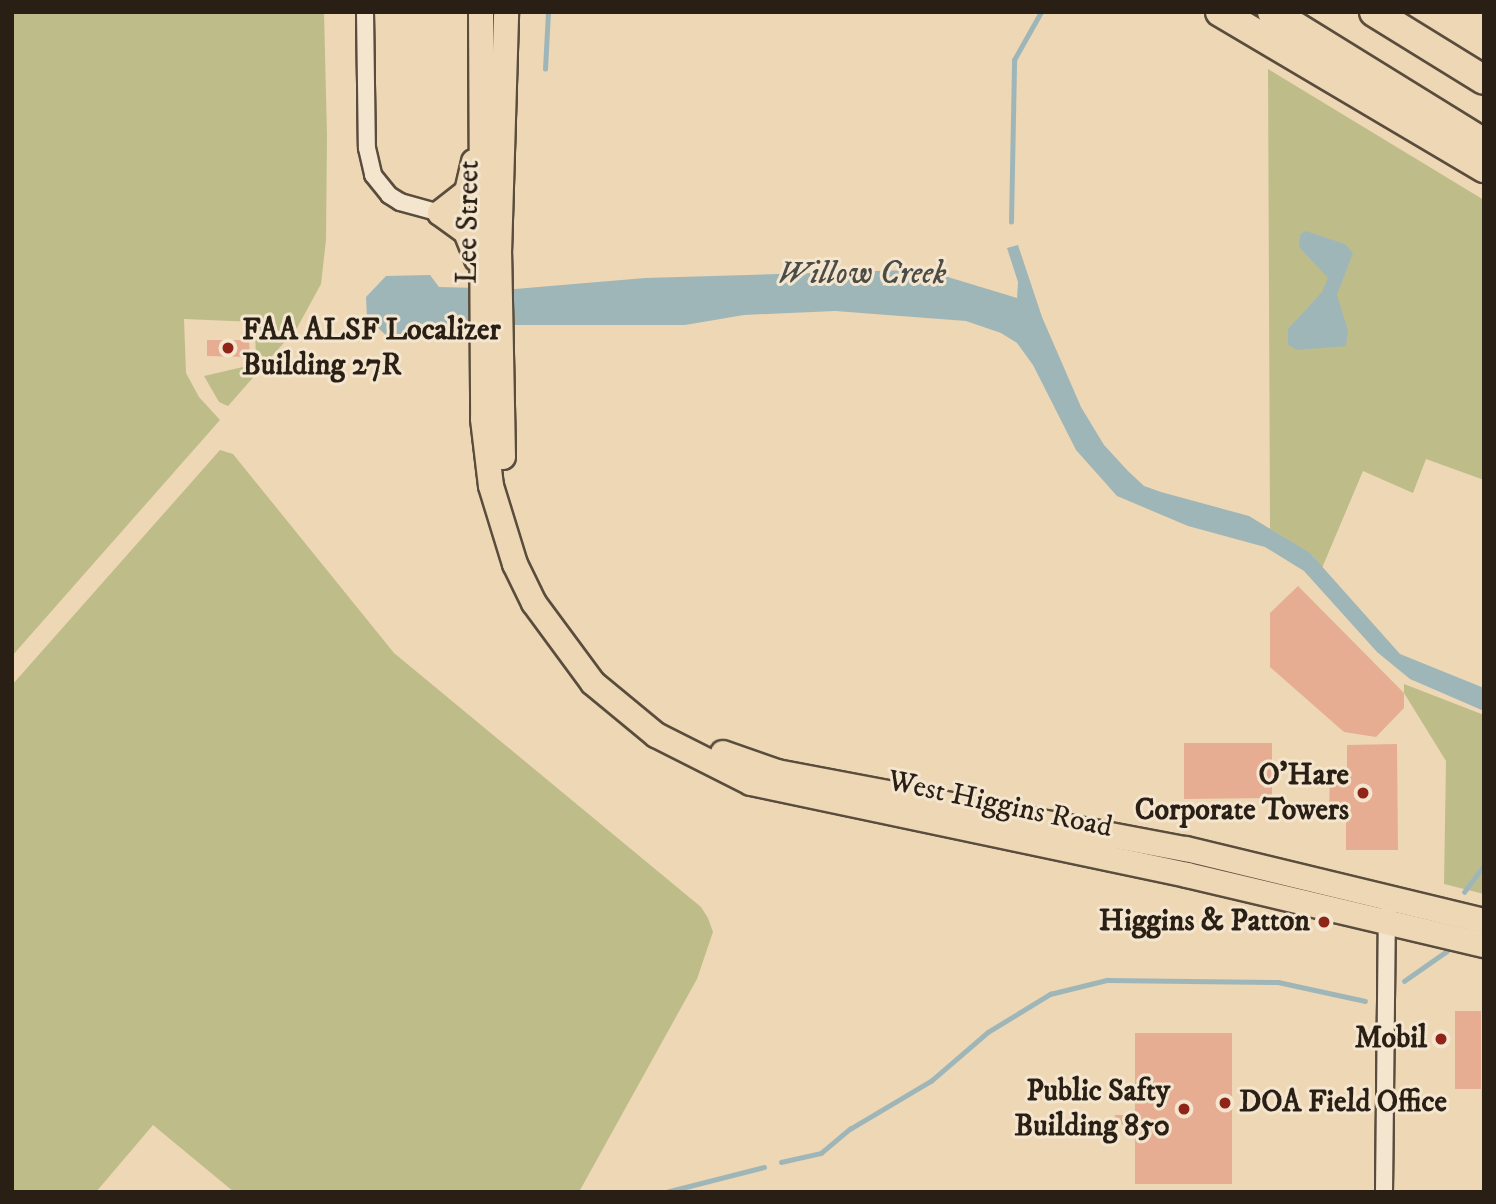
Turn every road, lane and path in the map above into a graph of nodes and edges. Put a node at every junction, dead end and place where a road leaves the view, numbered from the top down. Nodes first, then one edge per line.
1 (365, 12) edge
2 (481, 12) edge
3 (506, 12) edge
4 (1220, 12) edge
5 (1272, 12) edge
6 (1374, 12) edge
7 (1484, 80) edge
8 (482, 124) junction
9 (1484, 143) edge
10 (1484, 168) edge
11 (440, 213) junction
12 (487, 282) junction
13 (491, 325) junction
14 (814, 780) joint
15 (789, 793) joint
16 (1387, 909) junction
17 (1484, 921) edge
18 (1484, 945) edge
19 (1384, 1192) edge

1 - 11 street
2 - 8 main road, Lee Street
3 - 12 main road, Lee Street
4 - 10 highway
5 - 9 highway
6 - 7 highway
8 - 11 main road
8 - 12 main road, Lee Street
11 - 12 main road
12 - 13 main road, Lee Street
13 - 14 main road, Lee Street
13 - 15 main road, Lee Street
14 - 16 main road, West Higgins Road
15 - 16 main road, West Higgins Road
16 - 17 main road, West Higgins Road
16 - 18 main road, West Higgins Road
16 - 19 street

